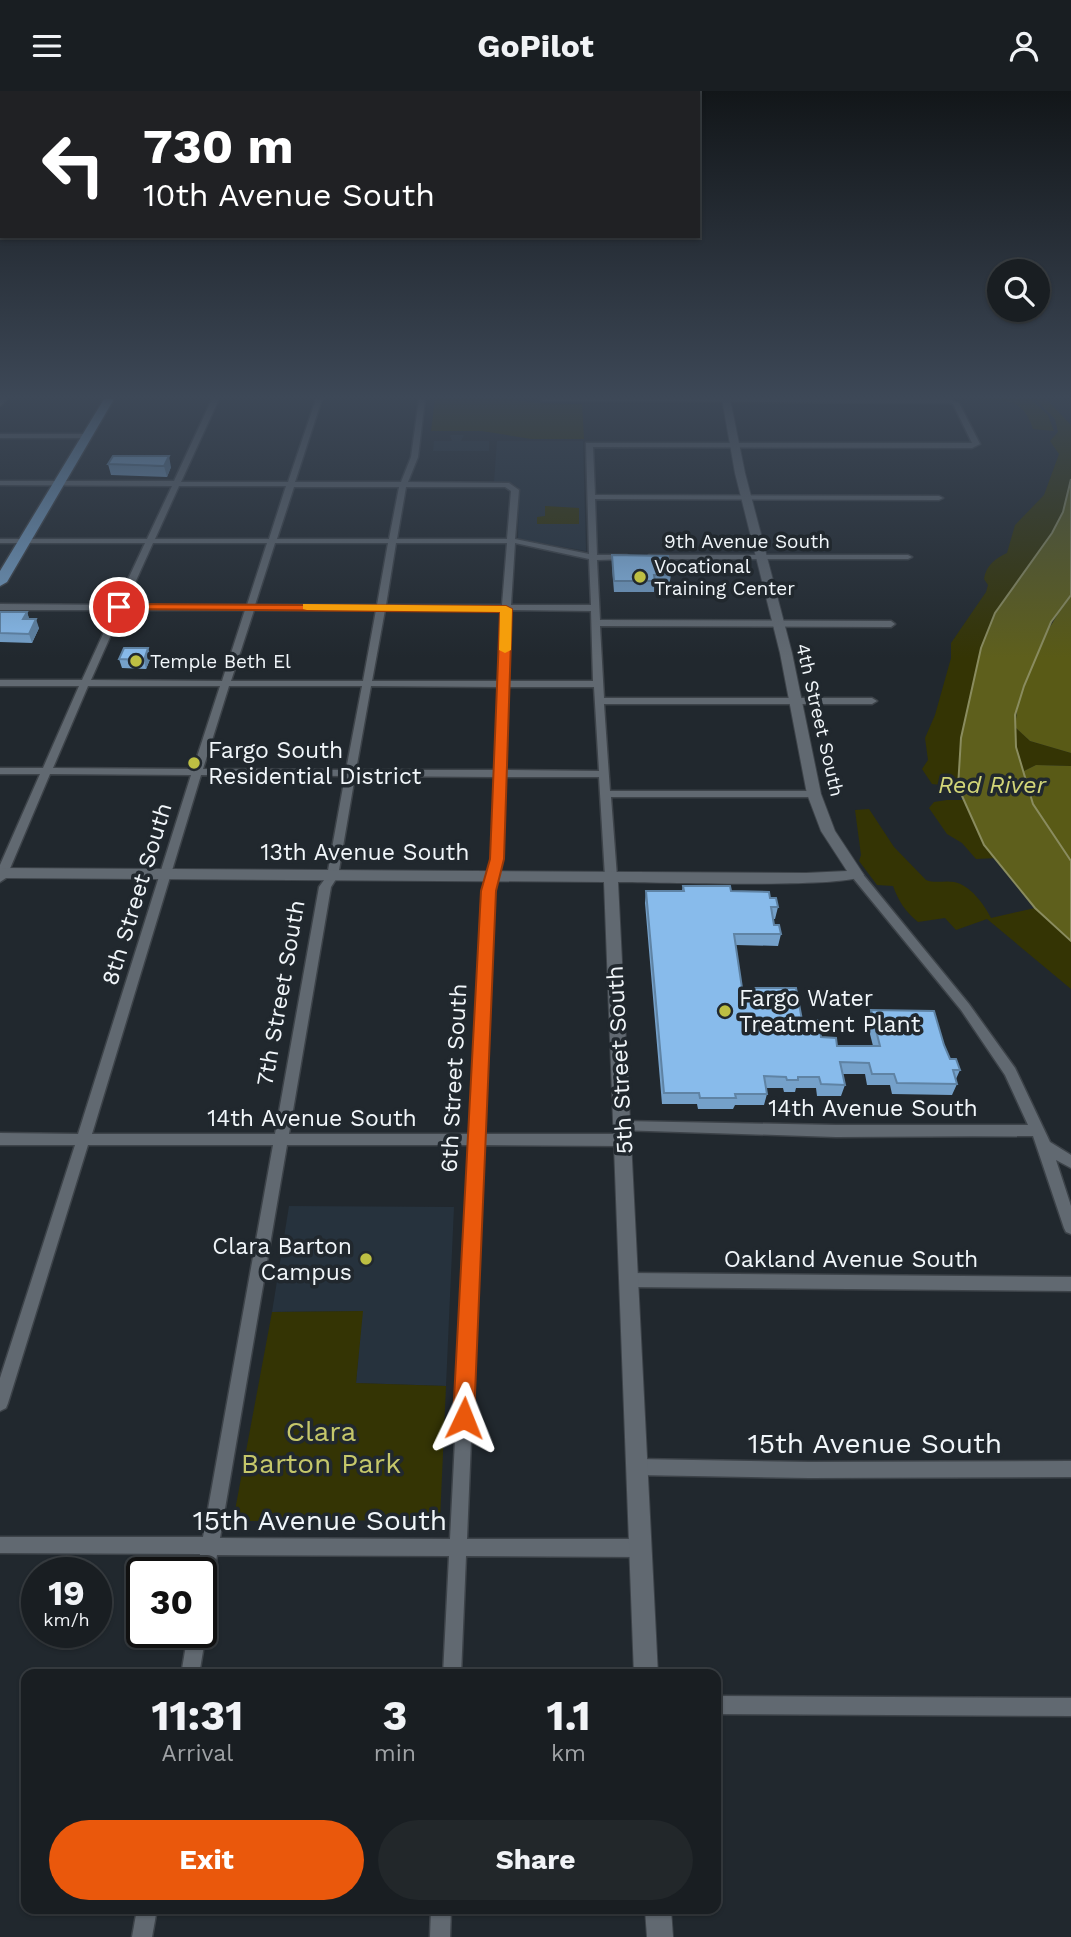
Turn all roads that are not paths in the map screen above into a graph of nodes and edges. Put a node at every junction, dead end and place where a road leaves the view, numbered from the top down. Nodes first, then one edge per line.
1 (59, 485) edge
2 (175, 485) edge
3 (291, 485) edge
4 (403, 485) edge
5 (411, 485) edge
6 (591, 485) edge
7 (743, 485) edge
8 (591, 497) junction
9 (746, 498) junction
10 (939, 498) dead end
11 (0, 541) edge
12 (24, 541) junction
13 (512, 541) junction
14 (149, 542) junction
15 (273, 542) junction
16 (393, 542) junction
17 (761, 557) junction
18 (908, 557) dead end
19 (594, 558) junction
20 (0, 582) edge
21 (0, 607) edge
22 (119, 607) junction
23 (251, 607) junction
24 (380, 608) junction
25 (595, 608) junction
26 (506, 609) junction
27 (596, 623) junction
28 (778, 624) junction
29 (891, 624) dead end
30 (0, 683) edge
31 (85, 683) junction
32 (366, 683) junction
33 (225, 684) junction
34 (504, 684) junction
35 (598, 684) junction
36 (600, 701) junction
37 (872, 701) dead end
38 (796, 702) junction
39 (0, 771) edge
40 (47, 771) junction
41 (197, 772) junction
42 (350, 773) junction
43 (501, 773) junction
44 (605, 774) junction
45 (606, 794) junction
46 (814, 794) junction
47 (1, 875) edge
48 (166, 875) junction
49 (493, 875) junction
50 (857, 875) junction
51 (332, 876) junction
52 (611, 877) junction
53 (645, 877) junction
54 (615, 940) junction
55 (1039, 1130) junction
56 (623, 1133) junction
57 (0, 1139) edge
58 (83, 1139) junction
59 (280, 1139) junction
60 (475, 1140) junction
61 (1045, 1146) junction
62 (1071, 1162) edge
63 (1071, 1227) edge
64 (630, 1280) junction
65 (1071, 1284) edge
66 (0, 1403) edge
67 (637, 1467) junction
68 (1071, 1469) edge
69 (0, 1545) edge
70 (209, 1546) junction
71 (458, 1547) junction
72 (641, 1548) junction
73 (207, 1557) edge
74 (194, 1648) edge
75 (191, 1669) edge
76 (452, 1669) edge
77 (646, 1669) edge
78 (721, 1705) edge
79 (1071, 1707) edge
80 (146, 1914) edge
81 (441, 1914) edge
82 (658, 1914) edge
83 (142, 1937) edge
84 (439, 1937) edge
85 (660, 1937) edge

1 - 12 main road
2 - 14 street
3 - 15 street, 8th Street South
4 - 16 street, 7th Street South
5 - 13 street, 6th Street South
6 - 8 street, 5th Street South
7 - 9 street, 4th Street South
8 - 9 street
8 - 19 street, 5th Street South
9 - 10 street
9 - 17 street, 4th Street South
11 - 12 street, 9th Avenue South
12 - 14 street, 9th Avenue South
12 - 20 main road
13 - 16 street, 9th Avenue South
13 - 19 street, 9th Avenue South
13 - 26 street, 6th Street South
14 - 15 street, 9th Avenue South
14 - 22 street
15 - 16 street, 9th Avenue South
15 - 23 street, 8th Street South
16 - 24 street, 7th Street South
17 - 18 street, 9th Avenue South
17 - 19 street, 9th Avenue South
17 - 28 street, 4th Street South
19 - 25 street, 5th Street South
21 - 22 street
22 - 23 street
22 - 31 street
23 - 24 street
23 - 33 street, 8th Street South
24 - 26 street
24 - 32 street, 7th Street South
25 - 26 street
25 - 27 street, 5th Street South
26 - 34 street, 6th Street South
27 - 28 street
27 - 35 street, 5th Street South
28 - 29 street
28 - 38 street, 4th Street South
30 - 31 street
31 - 33 street
31 - 40 street
32 - 33 street
32 - 34 street
32 - 42 street, 7th Street South
33 - 41 street, 8th Street South
34 - 35 street
34 - 43 street, 6th Street South
35 - 36 street, 5th Street South
36 - 38 street
36 - 44 street, 5th Street South
37 - 38 street
38 - 46 street, 4th Street South
39 - 40 street
40 - 41 street
40 - 47 street
41 - 42 street
41 - 48 street, 8th Street South
42 - 43 street
42 - 51 street, 7th Street South
43 - 44 street
43 - 49 street, 6th Street South
44 - 45 street, 5th Street South
45 - 46 street
45 - 52 street, 5th Street South
46 - 50 street, 4th Street South
47 - 48 street, 13th Avenue South
48 - 51 street, 13th Avenue South
48 - 58 street, 8th Street South
49 - 51 street, 13th Avenue South
49 - 52 street, 13th Avenue South
49 - 60 street, 6th Street South
50 - 53 street, 13th Avenue South
50 - 55 street, 4th Street South
51 - 59 street, 7th Street South
52 - 53 street, 13th Avenue South
52 - 54 street, 5th Street South
53 - 54 street
54 - 56 street, 5th Street South
55 - 56 street, 14th Avenue South
55 - 61 street, 4th Street South
56 - 60 street, 14th Avenue South
56 - 64 street, 5th Street South
57 - 58 street, 14th Avenue South
58 - 59 street, 14th Avenue South
58 - 66 street, 8th Street South
59 - 60 street, 14th Avenue South
59 - 70 street, 7th Street South
60 - 71 street, 6th Street South
61 - 62 street
61 - 63 street
64 - 65 street, Oakland Avenue South
64 - 67 street, 5th Street South
67 - 68 street, 15th Avenue South
67 - 72 street, 5th Street South
69 - 70 street, 15th Avenue South
70 - 71 street, 15th Avenue South
70 - 73 street, 7th Street South
71 - 72 street, 15th Avenue South
71 - 76 street, 6th Street South
72 - 77 street, 5th Street South
74 - 75 street
78 - 79 street
80 - 83 street
81 - 84 street
82 - 85 street

